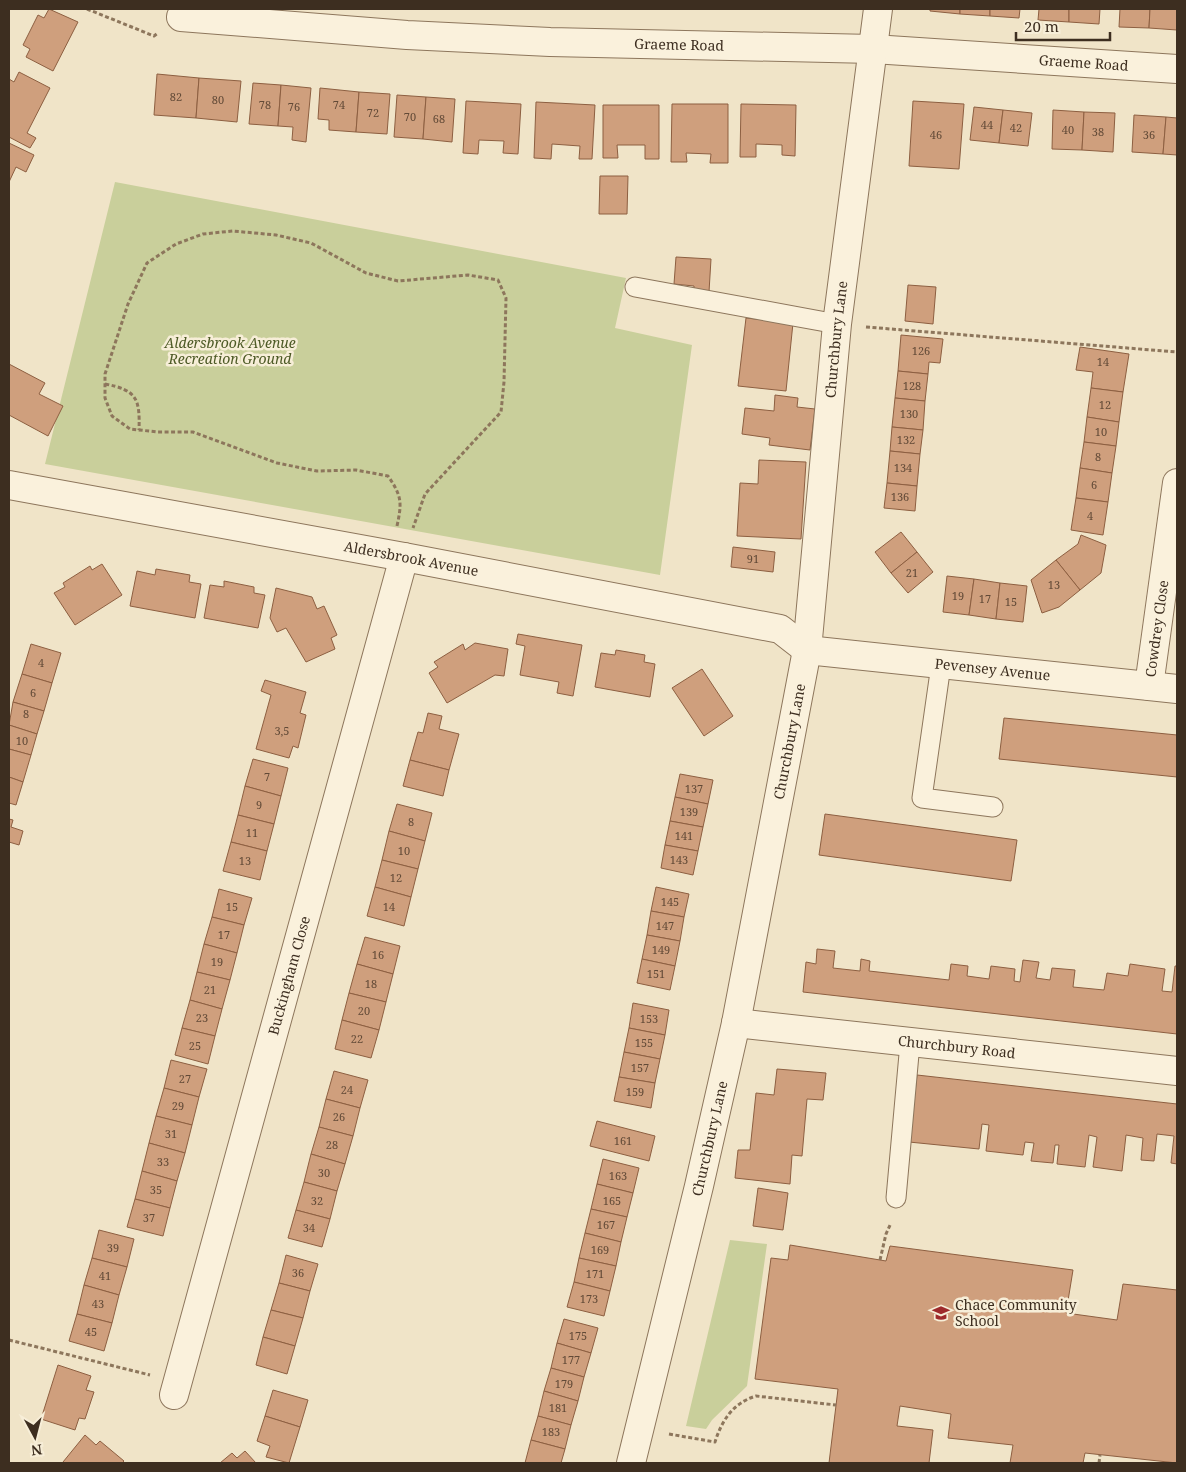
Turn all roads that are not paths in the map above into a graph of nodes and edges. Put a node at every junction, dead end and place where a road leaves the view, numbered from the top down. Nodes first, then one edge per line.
1 (878, 9) edge
2 (180, 16) road end
3 (874, 49) junction
4 (1177, 69) edge
5 (635, 287) dead end
6 (837, 324) junction
7 (1177, 483) edge
8 (10, 489) edge
9 (404, 557) junction
10 (807, 650) junction
11 (941, 665) junction
12 (1149, 686) junction
13 (1177, 689) edge
14 (993, 807) dead end
15 (736, 1023) junction
16 (910, 1043) junction
17 (1177, 1071) edge
18 (896, 1198) dead end
19 (176, 1388) road end
20 (631, 1463) edge

1 - 3 street, Churchbury Lane
2 - 3 street, Graeme Road
3 - 4 street, Graeme Road
3 - 6 street, Churchbury Lane
5 - 6 lane
6 - 10 street, Churchbury Lane
7 - 12 street, Cowdrey Close
8 - 9 street, Aldersbrook Avenue
9 - 10 street, Aldersbrook Avenue
9 - 19 street, Buckingham Close
10 - 11 street, Pevensey Avenue
10 - 15 street, Churchbury Lane
11 - 12 street, Pevensey Avenue
11 - 14 lane
12 - 13 street, Pevensey Avenue
15 - 16 street, Churchbury Road
15 - 20 street, Churchbury Lane
16 - 17 street, Churchbury Road
16 - 18 lane

